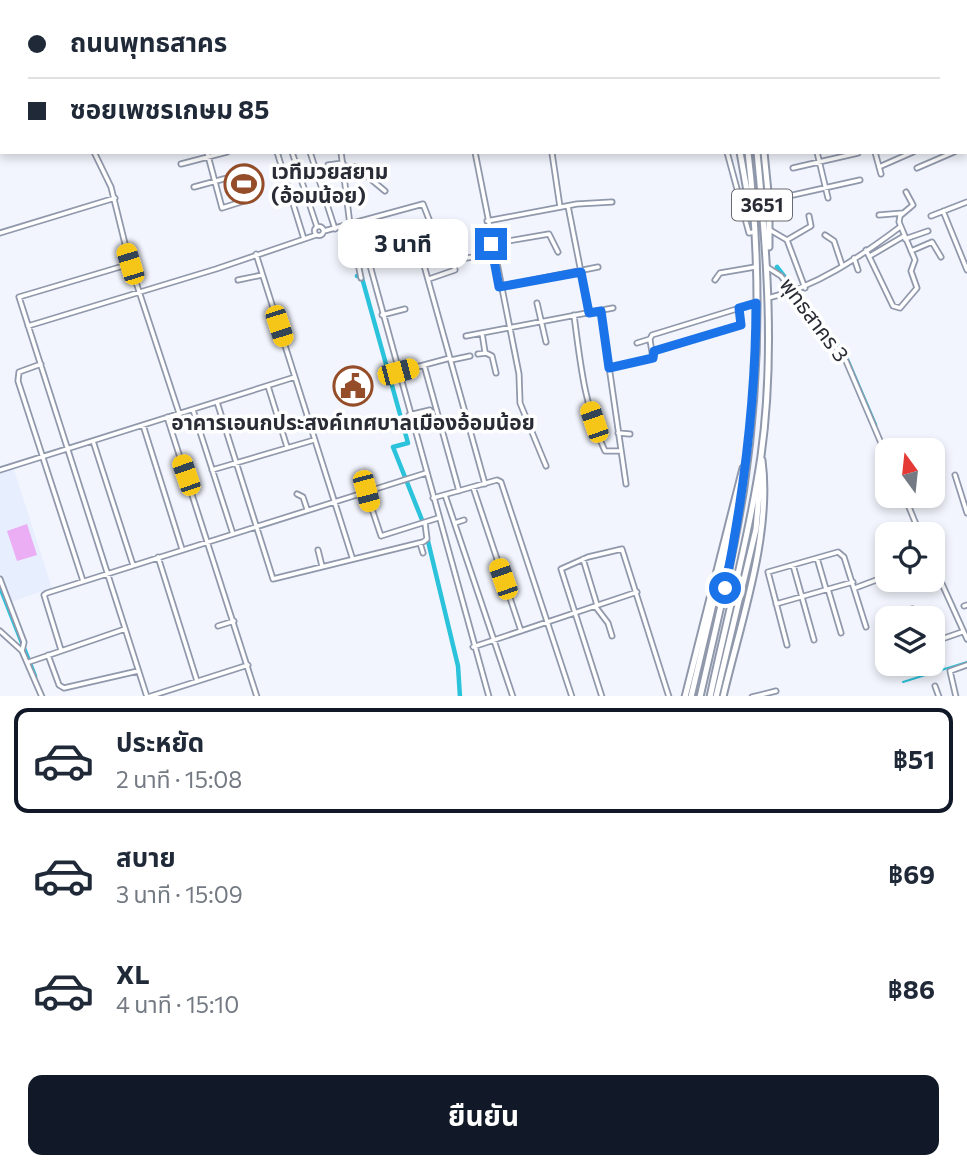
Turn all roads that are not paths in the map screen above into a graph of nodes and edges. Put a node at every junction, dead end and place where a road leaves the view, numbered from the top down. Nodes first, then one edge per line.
1 (95, 154) edge
2 (278, 154) edge
3 (293, 154) edge
4 (311, 154) edge
5 (341, 154) edge
6 (475, 154) edge
7 (552, 154) edge
8 (728, 154) edge
9 (740, 154) edge
10 (748, 154) edge
11 (757, 154) edge
12 (764, 154) edge
13 (817, 154) edge
14 (854, 154) edge
15 (875, 154) edge
16 (908, 154) edge
17 (949, 154) edge
18 (208, 155) edge
19 (819, 162) junction
20 (181, 164) dead end
21 (328, 165) dead end
22 (343, 165) junction
23 (879, 167) junction
24 (793, 168) dead end
25 (917, 168) dead end
26 (253, 171) dead end
27 (881, 174) dead end
28 (860, 180) dead end
29 (215, 181) junction
30 (194, 187) dead end
31 (825, 187) junction
32 (385, 191) dead end
33 (906, 192) dead end
34 (793, 195) dead end
35 (114, 198) junction
36 (828, 198) dead end
37 (241, 202) dead end
38 (612, 202) dead end
39 (967, 202) edge
40 (568, 206) junction
41 (560, 207) junction
42 (943, 211) junction
43 (903, 213) junction
44 (879, 215) dead end
45 (809, 216) dead end
46 (930, 216) dead end
47 (487, 221) junction
48 (358, 222) junction
49 (350, 225) junction
50 (317, 227) junction
51 (432, 227) junction
52 (900, 227) junction
53 (335, 229) junction
54 (770, 230) junction
55 (324, 231) junction
56 (752, 231) junction
57 (928, 231) dead end
58 (0, 233) edge
59 (415, 233) junction
60 (317, 234) junction
61 (825, 235) dead end
62 (887, 237) junction
63 (904, 237) junction
64 (304, 239) junction
65 (787, 240) junction
66 (893, 242) junction
67 (491, 244) junction
68 (364, 247) junction
69 (866, 250) junction
70 (911, 251) junction
71 (558, 252) dead end
72 (256, 254) junction
73 (493, 254) junction
74 (870, 256) junction
75 (941, 257) dead end
76 (767, 258) junction
77 (853, 258) junction
78 (453, 260) junction
79 (130, 264) junction
80 (842, 265) junction
81 (598, 267) dead end
82 (755, 267) junction
83 (767, 267) junction
84 (858, 270) dead end
85 (967, 270) edge
86 (581, 272) junction
87 (262, 275) junction
88 (361, 278) dead end
89 (429, 279) junction
90 (239, 280) dead end
91 (715, 280) dead end
92 (499, 287) junction
93 (804, 289) junction
94 (140, 291) junction
95 (794, 293) junction
96 (768, 298) junction
97 (537, 303) dead end
98 (756, 303) junction
99 (739, 308) junction
100 (405, 309) dead end
101 (613, 309) dead end
102 (601, 311) junction
103 (589, 313) junction
104 (382, 315) junction
105 (574, 316) junction
106 (542, 322) junction
107 (28, 326) junction
108 (507, 328) junction
109 (482, 333) junction
110 (466, 336) dead end
111 (650, 339) junction
112 (546, 342) dead end
113 (637, 343) dead end
114 (654, 351) junction
115 (486, 353) junction
116 (478, 354) dead end
117 (470, 356) dead end
118 (450, 359) junction
119 (41, 364) junction
120 (424, 365) junction
121 (609, 368) junction
122 (398, 372) junction
123 (496, 373) dead end
124 (296, 377) junction
125 (268, 386) junction
126 (217, 402) junction
127 (193, 410) junction
128 (430, 410) dead end
129 (179, 413) junction
130 (409, 415) junction
131 (167, 417) junction
132 (143, 425) junction
133 (618, 433) junction
134 (630, 434) dead end
135 (879, 438) edge
136 (315, 440) junction
137 (93, 441) junction
138 (287, 448) junction
139 (68, 450) junction
140 (621, 451) junction
141 (748, 451) junction
142 (761, 454) junction
143 (44, 458) junction
144 (237, 463) junction
145 (547, 466) dead end
146 (0, 470) edge
147 (212, 470) junction
148 (425, 473) junction
149 (955, 475) dead end
150 (485, 484) junction
151 (626, 484) dead end
152 (472, 487) junction
153 (366, 491) junction
154 (459, 491) junction
155 (297, 494) dead end
156 (446, 495) junction
157 (433, 498) junction
158 (333, 501) junction
159 (307, 509) junction
160 (967, 513) edge
161 (438, 518) junction
162 (464, 520) dead end
163 (425, 523) junction
164 (455, 523) junction
165 (257, 526) junction
166 (233, 534) junction
167 (208, 541) junction
168 (420, 543) junction
169 (183, 550) junction
170 (318, 550) dead end
171 (423, 553) dead end
172 (158, 557) junction
173 (352, 558) junction
174 (817, 558) junction
175 (583, 559) junction
176 (133, 565) junction
177 (793, 565) junction
178 (322, 566) junction
179 (107, 573) junction
180 (0, 579) edge
181 (875, 579) edge
182 (83, 580) junction
183 (854, 585) junction
184 (827, 589) junction
185 (638, 592) junction
186 (943, 592) edge
187 (1, 593) edge
188 (802, 597) junction
189 (776, 604) junction
190 (596, 606) junction
191 (574, 614) junction
192 (234, 621) junction
193 (549, 623) junction
194 (218, 626) dead end
195 (866, 627) dead end
196 (125, 629) junction
197 (0, 631) edge
198 (521, 631) junction
199 (962, 632) junction
200 (841, 633) dead end
201 (612, 636) dead end
202 (945, 638) edge
203 (967, 639) edge
204 (494, 640) junction
205 (814, 640) dead end
206 (788, 645) dead end
207 (473, 647) junction
208 (61, 650) junction
209 (22, 651) junction
210 (48, 655) junction
211 (29, 662) junction
212 (248, 665) junction
213 (967, 665) edge
214 (138, 671) junction
215 (197, 681) junction
216 (935, 686) dead end
217 (776, 691) dead end
218 (42, 696) edge
219 (147, 696) edge
220 (257, 696) edge
221 (489, 696) edge
222 (513, 696) edge
223 (572, 696) edge
224 (602, 696) edge
225 (669, 696) edge
226 (685, 696) edge
227 (691, 696) edge
228 (701, 696) edge
229 (710, 696) edge
230 (716, 696) edge
231 (723, 696) edge
232 (752, 696) edge
233 (939, 696) edge
234 (956, 696) edge

1 - 35 street
2 - 64 street
3 - 50 street
4 - 53 street
5 - 22 street
6 - 47 street
7 - 41 street
8 - 56 street
9 - 56 main road
10 - 56 main road, 3651
11 - 76 main road, 3651
12 - 54 main road
13 - 19 street
14 - 19 street
15 - 23 street
16 - 23 street
17 - 25 street
18 - 20 street
18 - 29 street
19 - 24 street
19 - 31 street
21 - 22 street
22 - 32 street
22 - 49 street
23 - 27 street
26 - 29 street
28 - 31 street
29 - 30 street
29 - 37 street
31 - 34 street
31 - 36 street
33 - 43 street
35 - 58 street
35 - 79 street
38 - 40 street
39 - 42 street
40 - 41 street
40 - 86 street
41 - 47 street
42 - 46 street
42 - 85 street
43 - 44 street
43 - 52 street
45 - 65 street
47 - 67 street
48 - 49 street
48 - 51 street
48 - 68 street
49 - 53 street
49 - 88 street
50 - 55 street
50 - 60 street
51 - 59 street
51 - 78 street
52 - 62 street
52 - 63 street
53 - 55 street
54 - 65 street
54 - 76 main road
55 - 60 street
56 - 82 main road, 3651
57 - 63 street
59 - 68 street
59 - 89 street
60 - 64 street
61 - 80 street
62 - 66 street
62 - 69 street
63 - 66 street
63 - 70 street
64 - 72 street
65 - 93 street
66 - 74 street
67 - 71 street
67 - 73 street
68 - 104 street
69 - 74 street
69 - 77 street
70 - 74 street
70 - 75 street
72 - 87 street
72 - 94 street
73 - 78 street
73 - 92 street
76 - 83 main road, 3651
77 - 80 street
77 - 84 street
78 - 89 street
79 - 94 street
79 - 107 street
80 - 93 street
81 - 86 street
82 - 91 street
82 - 98 main road, 3651
83 - 95 street, พุทธสาคร 3
83 - 96 main road, 3651
86 - 92 street
86 - 103 street
87 - 90 street
87 - 124 street
89 - 118 street
92 - 108 street
93 - 95 street
94 - 107 street
94 - 129 street
95 - 96 street
95 - 135 street, พุทธสาคร 3
96 - 142 main road, 3651
97 - 106 street
98 - 99 street
98 - 141 main road, 3651
99 - 111 street
99 - 114 street
100 - 104 street
101 - 102 street
102 - 103 street
102 - 121 street
103 - 105 street
104 - 122 street
105 - 106 street
105 - 140 street
106 - 108 street
106 - 112 street
107 - 119 street
108 - 109 street
108 - 145 street
109 - 110 street
109 - 115 street
111 - 113 street
111 - 114 street
114 - 121 street
115 - 116 street
115 - 123 street
117 - 118 street
118 - 120 street
118 - 150 street
119 - 139 street
119 - 143 street
120 - 122 street
120 - 154 street
121 - 133 street
122 - 130 street
124 - 125 street
124 - 136 street
125 - 126 street
125 - 138 street
126 - 127 street
126 - 144 street
127 - 129 street
127 - 147 street
128 - 130 street
129 - 131 street
130 - 148 street
131 - 132 street
131 - 167 street
132 - 137 street
132 - 169 street
133 - 134 street
133 - 140 street
136 - 138 street
136 - 158 street
137 - 139 street
137 - 176 street
138 - 144 street
139 - 143 street
139 - 179 street
140 - 151 street
141 - 226 main road
141 - 227 main road
141 - 228 main road, 3651
142 - 229 main road, 3651
142 - 230 main road
142 - 231 main road
143 - 146 street
143 - 182 street
144 - 147 street
144 - 165 street
147 - 166 street
148 - 153 street
148 - 157 street
149 - 160 street
150 - 152 street
150 - 193 street
152 - 154 street
152 - 198 street
153 - 158 street
153 - 163 street
154 - 156 street
155 - 159 street
156 - 157 street
156 - 164 street
157 - 161 street
158 - 159 street
158 - 173 street
159 - 165 street
161 - 163 street
161 - 207 street
162 - 164 street
163 - 168 street
164 - 204 street
165 - 166 street
165 - 178 street
166 - 167 street
167 - 169 street
167 - 192 street
168 - 171 street
168 - 173 street
169 - 172 street
170 - 178 street
172 - 176 street
172 - 215 street
173 - 178 street
174 - 177 street
174 - 183 street
174 - 184 street
175 - 185 street
175 - 190 street
175 - 191 street
176 - 179 street
177 - 188 street
177 - 189 street
179 - 182 street
179 - 196 street
180 - 187 street
181 - 183 street
182 - 208 street
183 - 184 street
183 - 195 street
184 - 188 street
184 - 200 street
185 - 190 street
185 - 225 street
186 - 199 street
187 - 209 street
188 - 189 street
188 - 205 street
189 - 206 street
190 - 191 street
190 - 201 street
191 - 193 street
191 - 224 street
192 - 194 street
192 - 212 street
193 - 198 street
193 - 223 street
196 - 208 street
196 - 214 street
197 - 209 street
198 - 204 street
199 - 202 street
199 - 203 street
204 - 207 street
204 - 222 street
207 - 221 street
208 - 210 street
209 - 211 street
210 - 211 street
210 - 214 street
211 - 218 street
212 - 215 street
212 - 220 street
213 - 234 street
214 - 219 street
215 - 219 street
216 - 233 street
217 - 232 street

